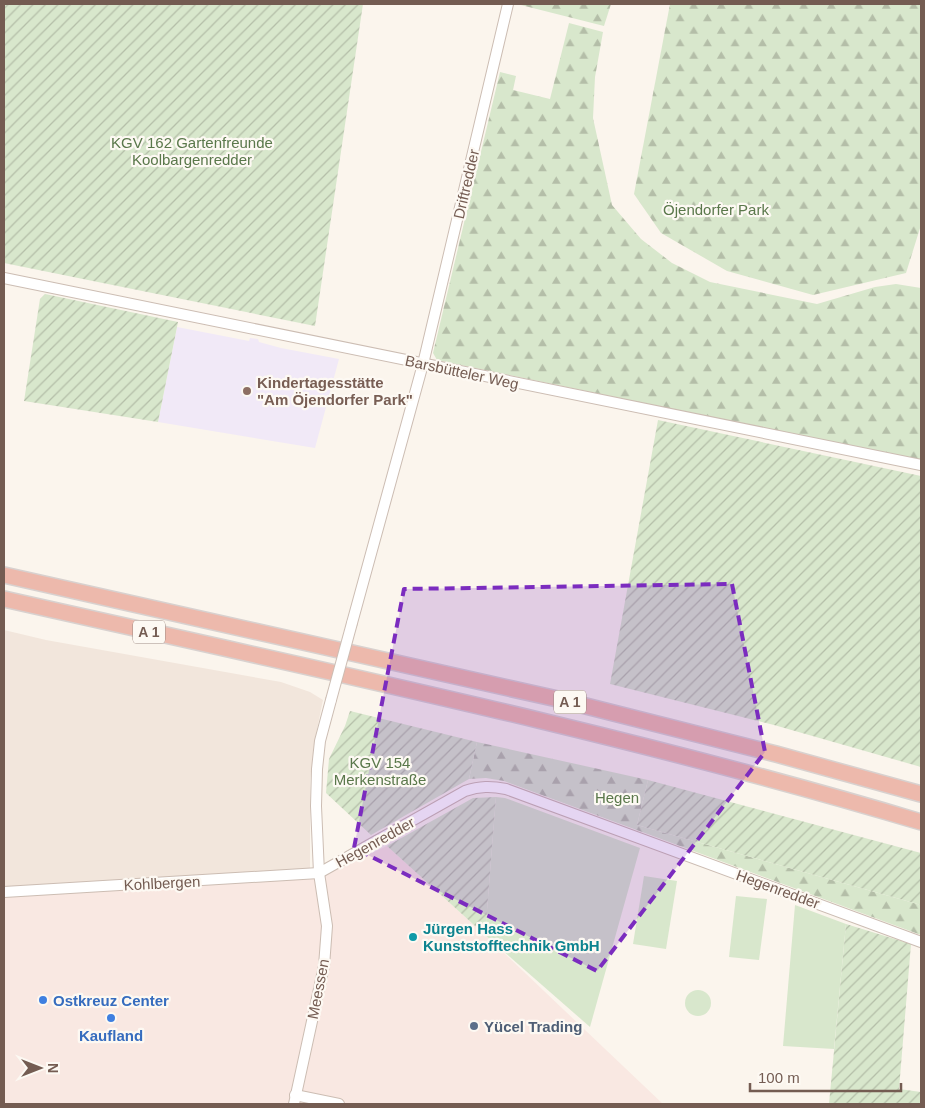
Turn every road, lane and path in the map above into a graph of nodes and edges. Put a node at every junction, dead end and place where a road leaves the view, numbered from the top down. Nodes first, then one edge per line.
1 (508, 4) edge
2 (4, 278) edge
3 (423, 364) junction
4 (921, 465) edge
5 (4, 575) edge
6 (4, 599) edge
7 (921, 794) edge
8 (921, 822) edge
9 (320, 873) junction
10 (4, 892) edge
11 (921, 942) edge
12 (294, 1100) edge
13 (338, 1104) edge

1 - 3 street, Driftredder
2 - 3 street, Barsbütteler Weg
3 - 4 street, Barsbütteler Weg
3 - 9 street, Hegenredder, bridge
5 - 7 highway, A 1
6 - 8 highway, A 1
9 - 10 street, Kohlbergen
9 - 11 street, Hegenredder
9 - 12 street, Meessen
12 - 13 street

